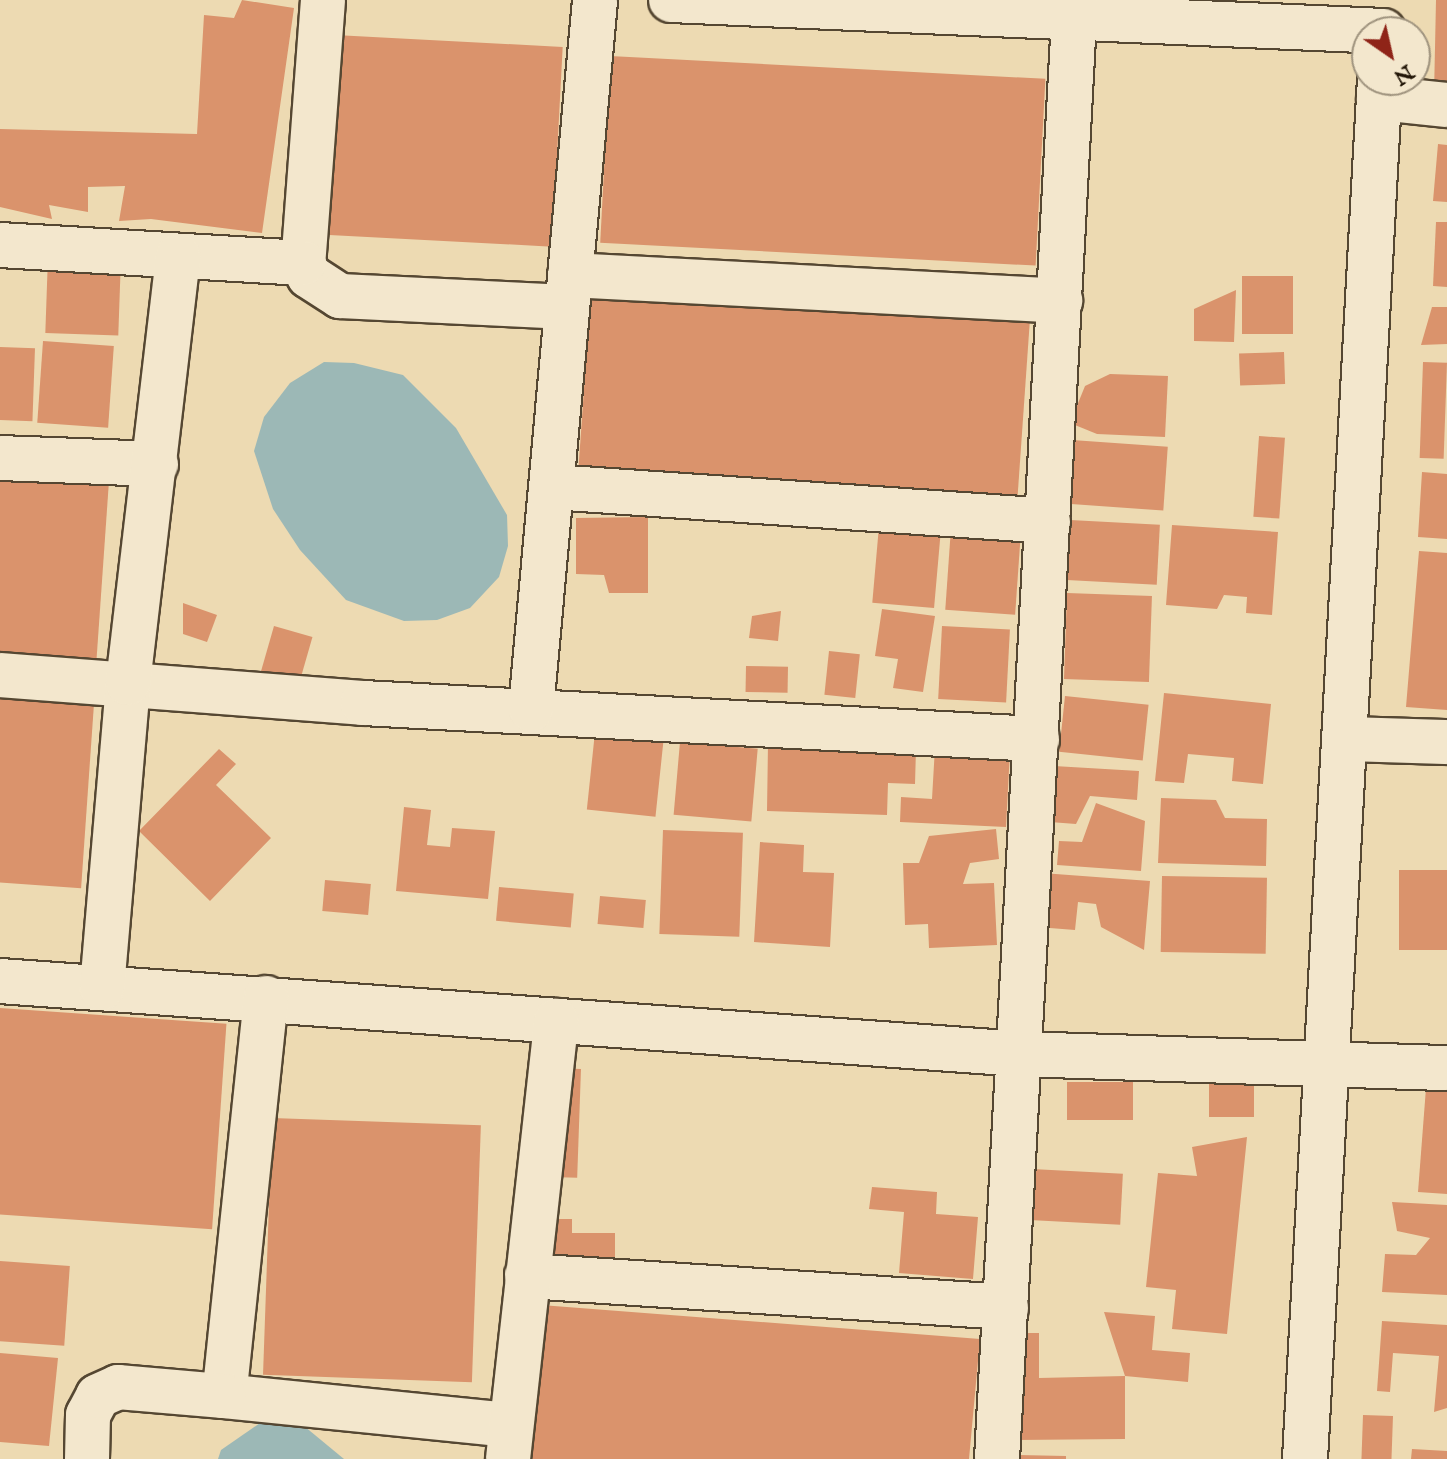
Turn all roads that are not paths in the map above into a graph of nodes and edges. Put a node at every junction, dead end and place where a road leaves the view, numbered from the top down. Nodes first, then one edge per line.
1 (323, 0) edge
2 (595, 0) edge
3 (671, 0) edge
4 (1075, 10) edge
5 (1351, 30) edge
6 (1380, 96) edge
7 (1409, 96) edge
8 (1447, 105) edge
9 (0, 245) edge
10 (178, 256) junction
11 (303, 263) junction
12 (569, 291) junction
13 (1060, 301) junction
14 (0, 458) edge
15 (156, 464) junction
16 (552, 487) junction
17 (1048, 521) junction
18 (0, 675) edge
19 (128, 683) junction
20 (531, 709) junction
21 (1037, 739) junction
22 (1346, 739) junction
23 (1447, 742) edge
24 (0, 981) edge
25 (102, 988) junction
26 (266, 998) junction
27 (556, 1021) junction
28 (1020, 1054) junction
29 (1326, 1062) junction
30 (1447, 1068) edge
31 (527, 1276) junction
32 (1006, 1307) junction
33 (224, 1396) junction
34 (510, 1442) edge
35 (87, 1459) edge
36 (997, 1459) edge
37 (1305, 1459) edge

1 - 11 street
2 - 12 street
3 - 4 street
4 - 5 street
4 - 13 street
6 - 22 street
7 - 8 street
9 - 10 street
10 - 11 street
10 - 15 street
11 - 12 street
12 - 13 street
12 - 16 street
13 - 17 street
14 - 15 street
15 - 19 street
16 - 17 street
16 - 20 street
17 - 21 street
18 - 19 street
19 - 20 street
19 - 25 street
20 - 21 street
21 - 28 street
22 - 23 street
22 - 29 street
24 - 25 street
25 - 26 street
26 - 27 street
26 - 33 street
27 - 28 street
27 - 31 street
28 - 29 street
28 - 32 street
29 - 30 street
29 - 37 street
31 - 32 street
31 - 34 street
32 - 36 street
33 - 34 street
33 - 35 street

